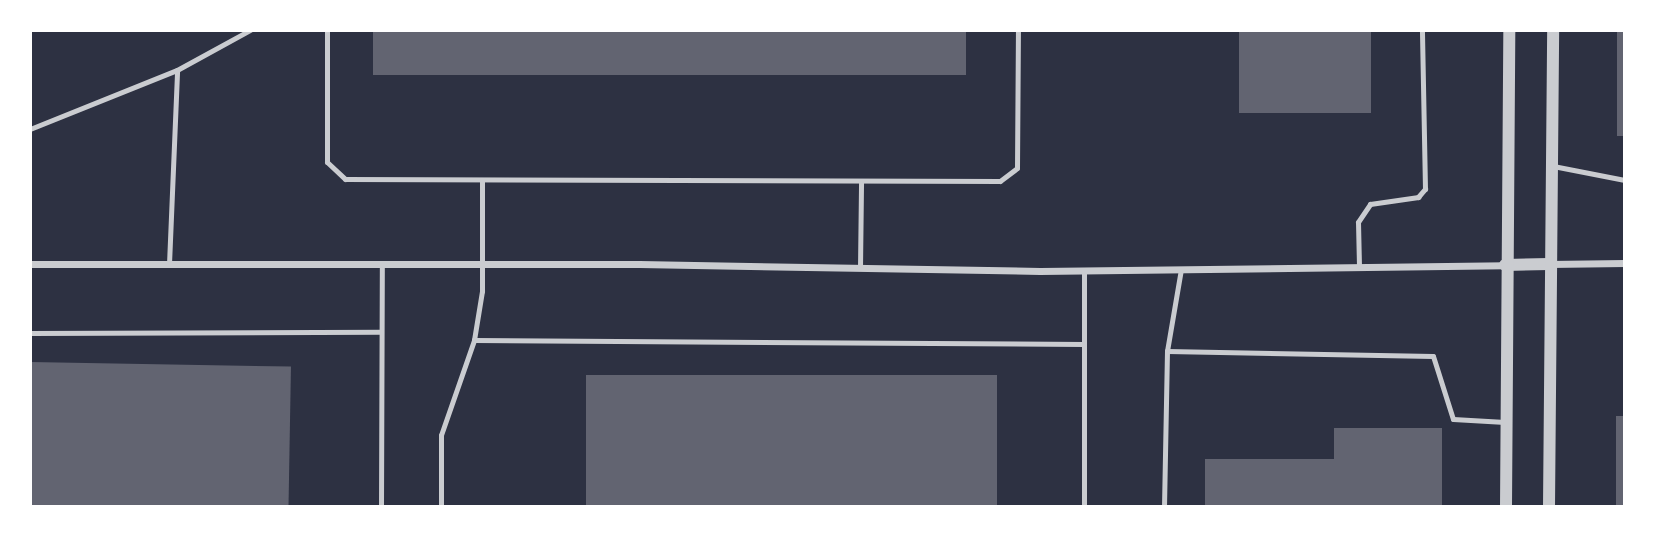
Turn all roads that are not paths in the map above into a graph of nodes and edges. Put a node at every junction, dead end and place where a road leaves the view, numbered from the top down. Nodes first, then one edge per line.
1 (250, 30) edge
2 (327, 30) edge
3 (1018, 30) edge
4 (1422, 30) edge
5 (1509, 30) edge
6 (1553, 30) edge
7 (177, 71) junction
8 (30, 129) edge
9 (1551, 166) junction
10 (482, 180) junction
11 (1625, 180) edge
12 (861, 181) junction
13 (382, 263) junction
14 (1625, 263) edge
15 (30, 264) edge
16 (169, 264) junction
17 (482, 264) junction
18 (1549, 264) junction
19 (1505, 265) junction
20 (1359, 266) junction
21 (860, 268) junction
22 (1181, 269) junction
23 (1084, 270) junction
24 (381, 332) junction
25 (30, 333) edge
26 (474, 340) junction
27 (1084, 344) junction
28 (1167, 351) junction
29 (1506, 422) junction
30 (381, 507) edge
31 (441, 507) edge
32 (1084, 507) edge
33 (1164, 507) edge
34 (1506, 507) edge
35 (1549, 507) edge

1 - 7 lane
2 - 10 lane
3 - 12 lane
4 - 20 lane
5 - 19 street
6 - 9 street
7 - 8 lane
7 - 16 lane
9 - 11 lane
9 - 18 street
10 - 12 lane
10 - 17 lane
12 - 21 lane
13 - 16 street
13 - 17 street
13 - 24 lane
14 - 18 street
15 - 16 street
17 - 21 street
17 - 26 lane
18 - 19 street
18 - 35 street
19 - 20 street
19 - 29 street
20 - 22 street
21 - 23 street
22 - 23 street
22 - 28 lane
23 - 27 lane
24 - 25 lane
24 - 30 lane
26 - 27 lane
26 - 31 lane
27 - 32 lane
28 - 29 lane
28 - 33 lane
29 - 34 street

